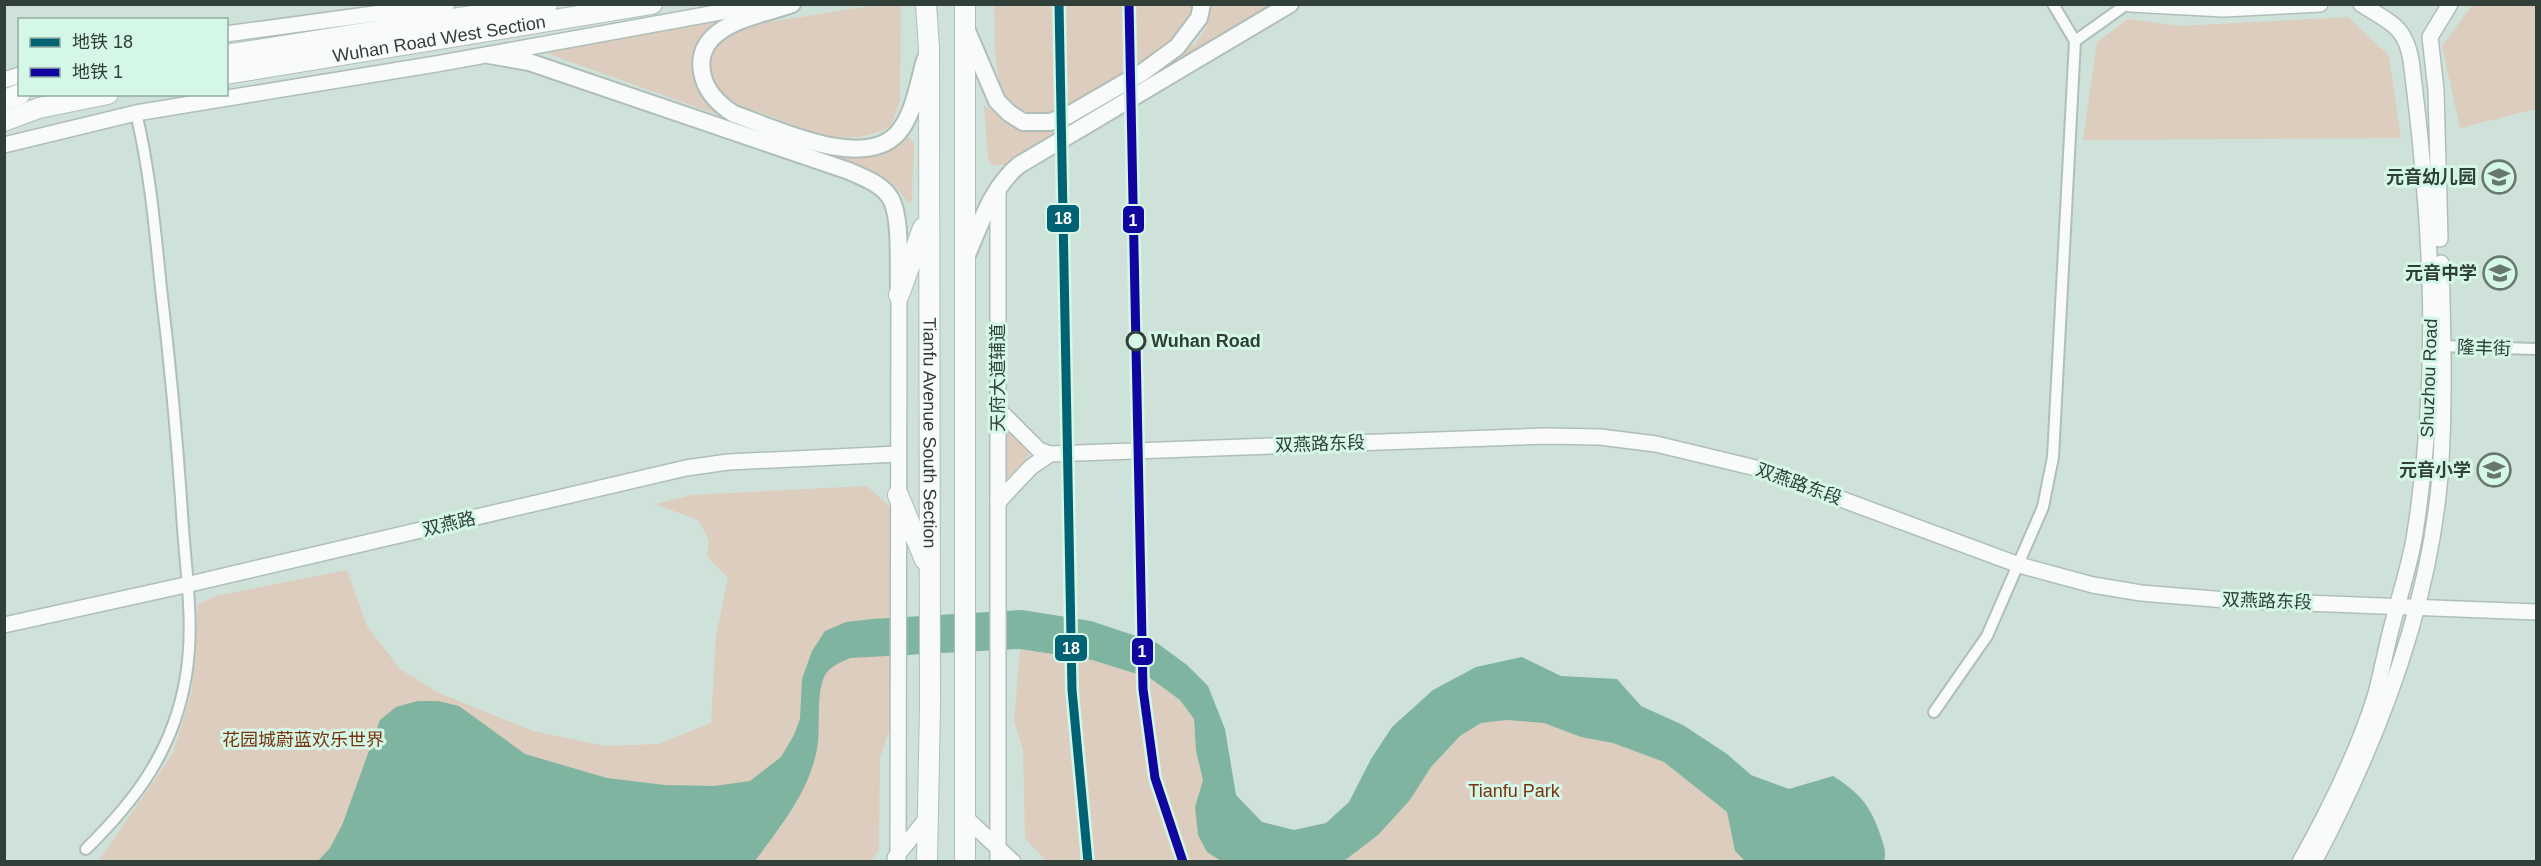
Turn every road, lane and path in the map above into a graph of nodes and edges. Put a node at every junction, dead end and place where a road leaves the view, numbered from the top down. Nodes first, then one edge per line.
1 (447, 4) edge
2 (548, 4) edge
3 (652, 4) edge
4 (765, 4) edge
5 (792, 4) edge
6 (926, 4) edge
7 (965, 4) edge
8 (1202, 4) edge
9 (1290, 4) edge
10 (2053, 4) edge
11 (2128, 4) edge
12 (2320, 4) edge
13 (2361, 4) edge
14 (2450, 4) edge
15 (965, 29) junction
16 (228, 34) edge
17 (2075, 41) junction
18 (928, 48) junction
19 (228, 55) edge
20 (489, 55) junction
21 (228, 74) edge
22 (98, 96) edge
23 (136, 113) junction
24 (4, 121) edge
25 (4, 145) edge
26 (998, 188) junction
27 (928, 214) junction
28 (965, 258) junction
29 (899, 296) junction
30 (2438, 346) junction
31 (2536, 349) edge
32 (998, 409) junction
33 (898, 454) junction
34 (1050, 454) junction
35 (898, 495) junction
36 (998, 502) junction
37 (2019, 565) junction
38 (928, 568) junction
39 (190, 584) junction
40 (2397, 605) junction
41 (2416, 607) junction
42 (2536, 612) edge
43 (4, 625) edge
44 (1934, 712) dead end
45 (965, 816) junction
46 (927, 818) junction
47 (86, 849) dead end
48 (998, 854) edge
49 (896, 859) edge
50 (927, 861) edge
51 (965, 861) edge
52 (1013, 861) edge
53 (2300, 861) edge
54 (2314, 861) edge

1 - 16 street
2 - 19 highway, Wuhan Road West Section
3 - 21 highway, Wuhan Road West Section
4 - 20 street
5 - 18 main road
6 - 18 highway, Tianfu Avenue South Section
7 - 15 highway, Tianfu Avenue South Section
8 - 15 main road
9 - 26 main road
10 - 17 street
11 - 12 street
11 - 17 street
13 - 30 street, Shuzhou Road
14 - 30 street, Shuzhou Road
15 - 28 highway, Tianfu Avenue South Section
17 - 37 street
18 - 27 highway, Tianfu Avenue South Section
20 - 23 street
20 - 29 main road
22 - 24 highway
23 - 25 street
23 - 39 street
26 - 28 main road
26 - 32 street, 天府大道辅道
27 - 29 highway
27 - 38 highway, Tianfu Avenue South Section
28 - 45 highway, Tianfu Avenue South Section
29 - 33 street
30 - 31 street, 隆丰街
30 - 40 street, Shuzhou Road
30 - 41 street, Shuzhou Road
32 - 34 street
32 - 36 street, 天府大道辅道
33 - 35 street
33 - 39 street, 双燕路
34 - 36 street
34 - 37 street, 双燕路东段
35 - 38 highway
35 - 49 street
36 - 48 street, 天府大道辅道
37 - 40 street, 双燕路东段
37 - 44 street
38 - 46 highway, Tianfu Avenue South Section
39 - 43 street, 双燕路
39 - 47 street
40 - 41 street, 双燕路东段
40 - 53 street, Shuzhou Road
41 - 42 street, 双燕路东段
41 - 54 street, Shuzhou Road
45 - 48 street
45 - 51 highway, Tianfu Avenue South Section
46 - 49 street
46 - 50 highway, Tianfu Avenue South Section
48 - 52 street

